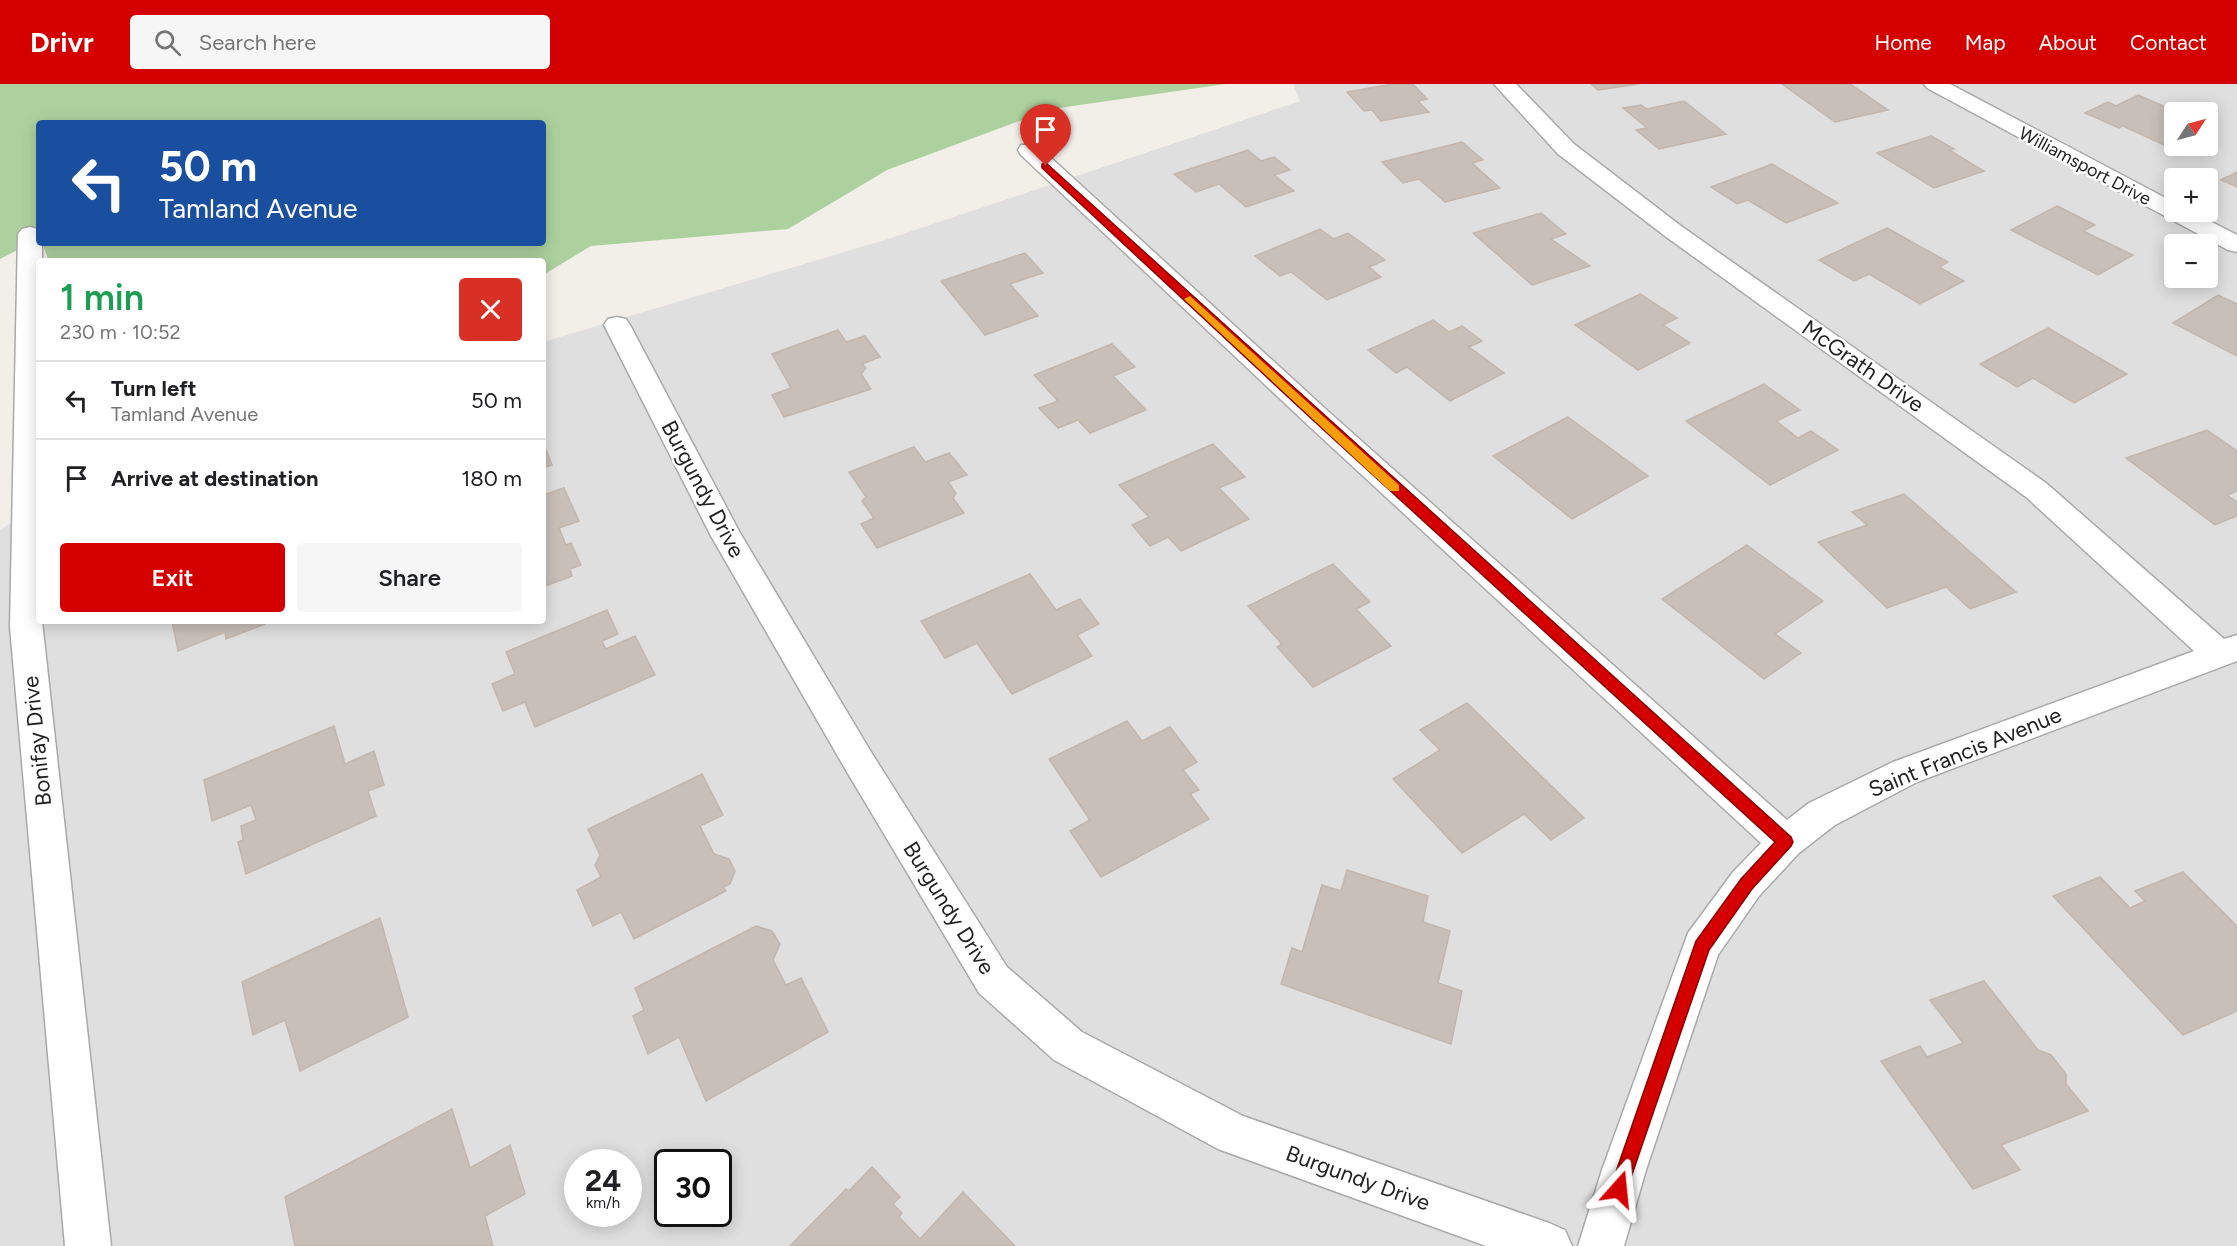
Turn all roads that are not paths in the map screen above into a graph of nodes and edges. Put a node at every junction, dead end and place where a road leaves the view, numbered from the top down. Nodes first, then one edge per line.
1 (1504, 84) edge
2 (1934, 84) edge
3 (1029, 150) dead end
4 (30, 234) dead end
5 (2237, 245) edge
6 (617, 325) dead end
7 (2228, 651) edge
8 (1786, 842) junction
9 (88, 1246) edge
10 (1549, 1246) edge
11 (1601, 1246) edge

1 - 7 street, McGrath Drive
2 - 5 street, Williamsport Drive
3 - 8 street
4 - 9 street, Bonifay Drive
6 - 10 street, Burgundy Drive
7 - 8 street, Saint Francis Avenue
8 - 11 street, Saint Francis Avenue

